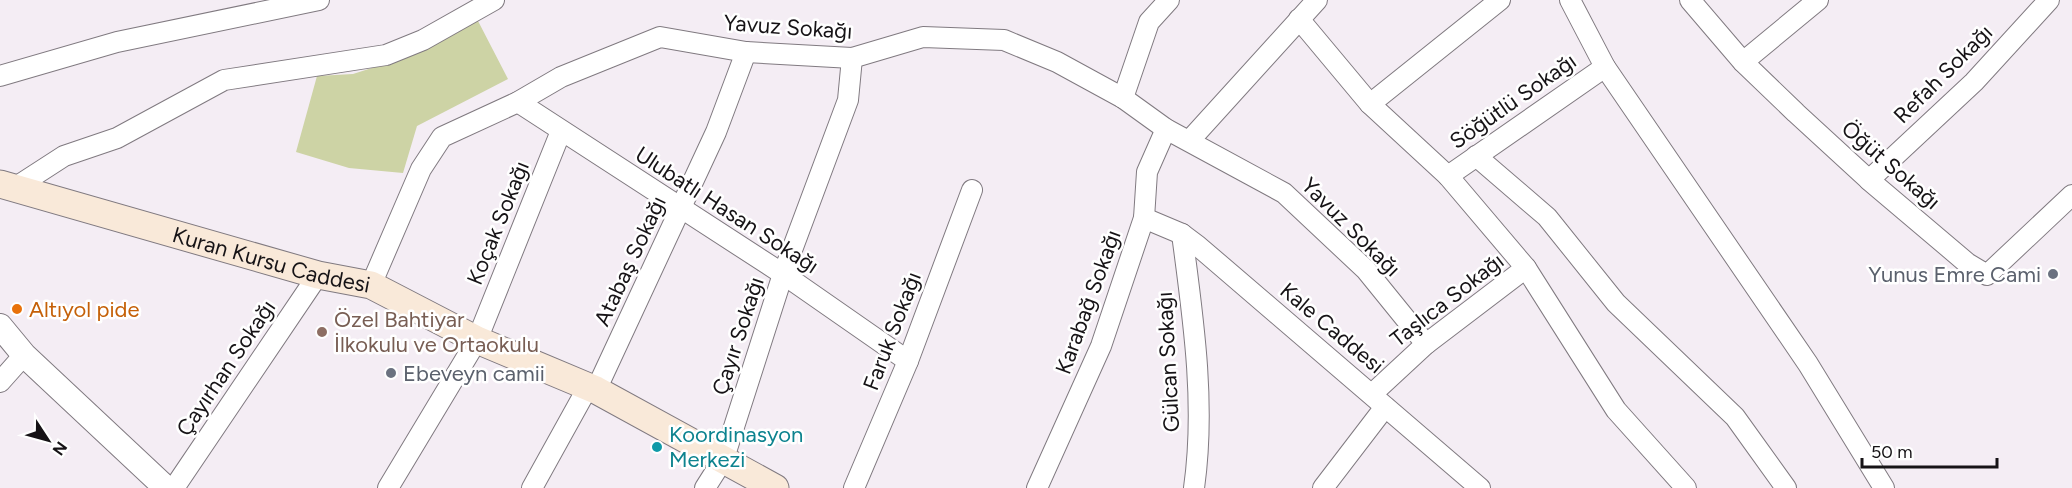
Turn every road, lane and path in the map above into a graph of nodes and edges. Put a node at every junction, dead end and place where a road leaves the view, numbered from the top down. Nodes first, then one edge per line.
1 (319, 0) edge
2 (494, 0) edge
3 (1169, 0) edge
4 (1317, 0) edge
5 (1500, 0) edge
6 (1570, 0) edge
7 (1690, 0) edge
8 (1818, 0) edge
9 (2049, 0) edge
10 (1299, 20) junction
11 (746, 52) junction
12 (852, 58) junction
13 (1743, 62) junction
14 (1605, 67) junction
15 (0, 76) edge
16 (1123, 98) junction
17 (518, 102) junction
18 (1370, 104) junction
19 (1166, 129) junction
20 (561, 131) junction
21 (1190, 140) junction
22 (1476, 156) junction
23 (1448, 176) junction
24 (1869, 180) junction
25 (4, 189) edge
26 (972, 190) dead end
27 (2071, 197) edge
28 (681, 207) junction
29 (1144, 218) junction
30 (1182, 234) junction
31 (1526, 268) junction
32 (783, 274) junction
33 (318, 275) junction
34 (371, 285) junction
35 (0, 326) edge
36 (477, 339) junction
37 (1426, 344) junction
38 (24, 355) junction
39 (908, 361) junction
40 (0, 382) edge
41 (592, 389) junction
42 (1379, 400) junction
43 (724, 458) junction
44 (1679, 485) edge
45 (166, 488) edge
46 (174, 488) edge
47 (388, 488) edge
48 (532, 488) edge
49 (705, 488) edge
50 (775, 488) edge
51 (854, 488) edge
52 (1037, 488) edge
53 (1194, 488) edge
54 (1323, 488) edge
55 (1480, 488) edge
56 (1786, 488) edge
57 (1884, 488) edge

1 - 15 street
2 - 25 street
3 - 16 street
4 - 10 street
5 - 18 street
6 - 14 street
7 - 13 street, Öğüt Sokağı
8 - 13 street
9 - 24 street, Refah Sokağı
10 - 18 street
10 - 21 street
11 - 12 street, Yavuz Sokağı
11 - 17 street, Yavuz Sokağı
11 - 28 street, Atabaş Sokağı
12 - 16 street, Yavuz Sokağı
12 - 32 street, Çayır Sokağı
13 - 24 street, Öğüt Sokağı
14 - 22 street, Söğütlü Sokağı
14 - 57 street
16 - 19 street, Yavuz Sokağı
17 - 20 street, Ulubatlı Hasan Sokağı
17 - 34 street, Yavuz Sokağı
18 - 23 street
19 - 21 street, Yavuz Sokağı
19 - 29 street, Karabağ Sokağı
20 - 28 street, Ulubatlı Hasan Sokağı
20 - 36 street, Koçak Sokağı
21 - 37 street, Yavuz Sokağı
22 - 23 street, Söğütlü Sokağı
22 - 56 street
23 - 31 street
24 - 27 street, Öğüt Sokağı
25 - 33 main road, Kuran Kursu Caddesi
26 - 39 street, Faruk Sokağı
28 - 32 street, Ulubatlı Hasan Sokağı
28 - 41 street, Atabaş Sokağı
29 - 30 street, Kale Caddesi
29 - 52 street, Karabağ Sokağı
30 - 42 street, Kale Caddesi
30 - 53 street, Gülcan Sokağı
31 - 37 street, Taşlıca Sokağı
31 - 44 street
32 - 39 street, Ulubatlı Hasan Sokağı
32 - 43 street, Çayır Sokağı
33 - 34 main road, Kuran Kursu Caddesi
33 - 46 street, Çayırhan Sokağı
34 - 36 main road, Kuran Kursu Caddesi
35 - 38 street
36 - 41 main road, Kuran Kursu Caddesi
36 - 47 street, Koçak Sokağı
37 - 42 street, Taşlıca Sokağı
38 - 40 street
38 - 45 street
39 - 51 street, Faruk Sokağı
41 - 43 main road, Kuran Kursu Caddesi
41 - 48 street, Atabaş Sokağı
42 - 54 street, Taşlıca Sokağı
42 - 55 street, Kale Caddesi
43 - 49 street, Çayır Sokağı
43 - 50 main road, Kuran Kursu Caddesi

